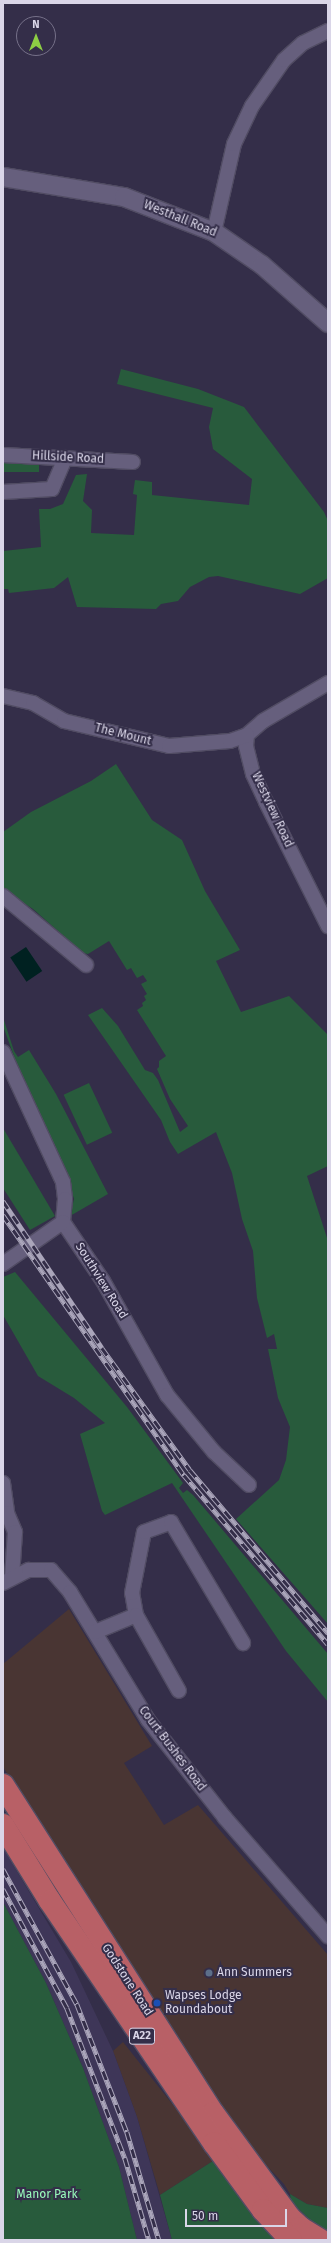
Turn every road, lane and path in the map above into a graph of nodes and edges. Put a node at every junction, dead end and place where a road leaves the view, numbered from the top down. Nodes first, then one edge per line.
1 (328, 31) edge
2 (3, 177) edge
3 (214, 232) junction
4 (328, 323) edge
5 (3, 455) edge
6 (65, 458) junction
7 (132, 462) dead end
8 (3, 492) edge
9 (328, 683) edge
10 (3, 696) edge
11 (247, 735) junction
12 (3, 896) edge
13 (328, 926) edge
14 (86, 965) dead end
15 (3, 1052) edge
16 (63, 1222) junction
17 (3, 1264) edge
18 (3, 1482) edge
19 (249, 1485) dead end
20 (8, 1580) edge
21 (136, 1615) junction
22 (95, 1632) junction
23 (243, 1643) dead end
24 (179, 1691) dead end
25 (3, 1785) edge
26 (10, 1811) edge
27 (3, 1824) edge
28 (328, 1936) edge
29 (221, 2138) junction
30 (291, 2240) edge
31 (320, 2240) edge

1 - 3 street
2 - 3 street, Westhall Road
3 - 4 street, Westhall Road
5 - 6 street, Hillside Road
6 - 7 street, Hillside Road
6 - 8 street
9 - 11 street
10 - 11 street, The Mount
11 - 13 street, Westview Road
12 - 14 street
15 - 16 street
16 - 17 street
16 - 19 street, Southview Road
18 - 20 street
20 - 22 street, Court Bushes Road
21 - 22 street
21 - 23 street
21 - 24 street
22 - 28 street, Court Bushes Road
25 - 26 highway, Godstone Road / A22
26 - 29 highway, Godstone Road / A22
27 - 29 highway, Godstone Road / A22
29 - 30 highway, Godstone Road / A22
29 - 31 highway, Godstone Road / A22

